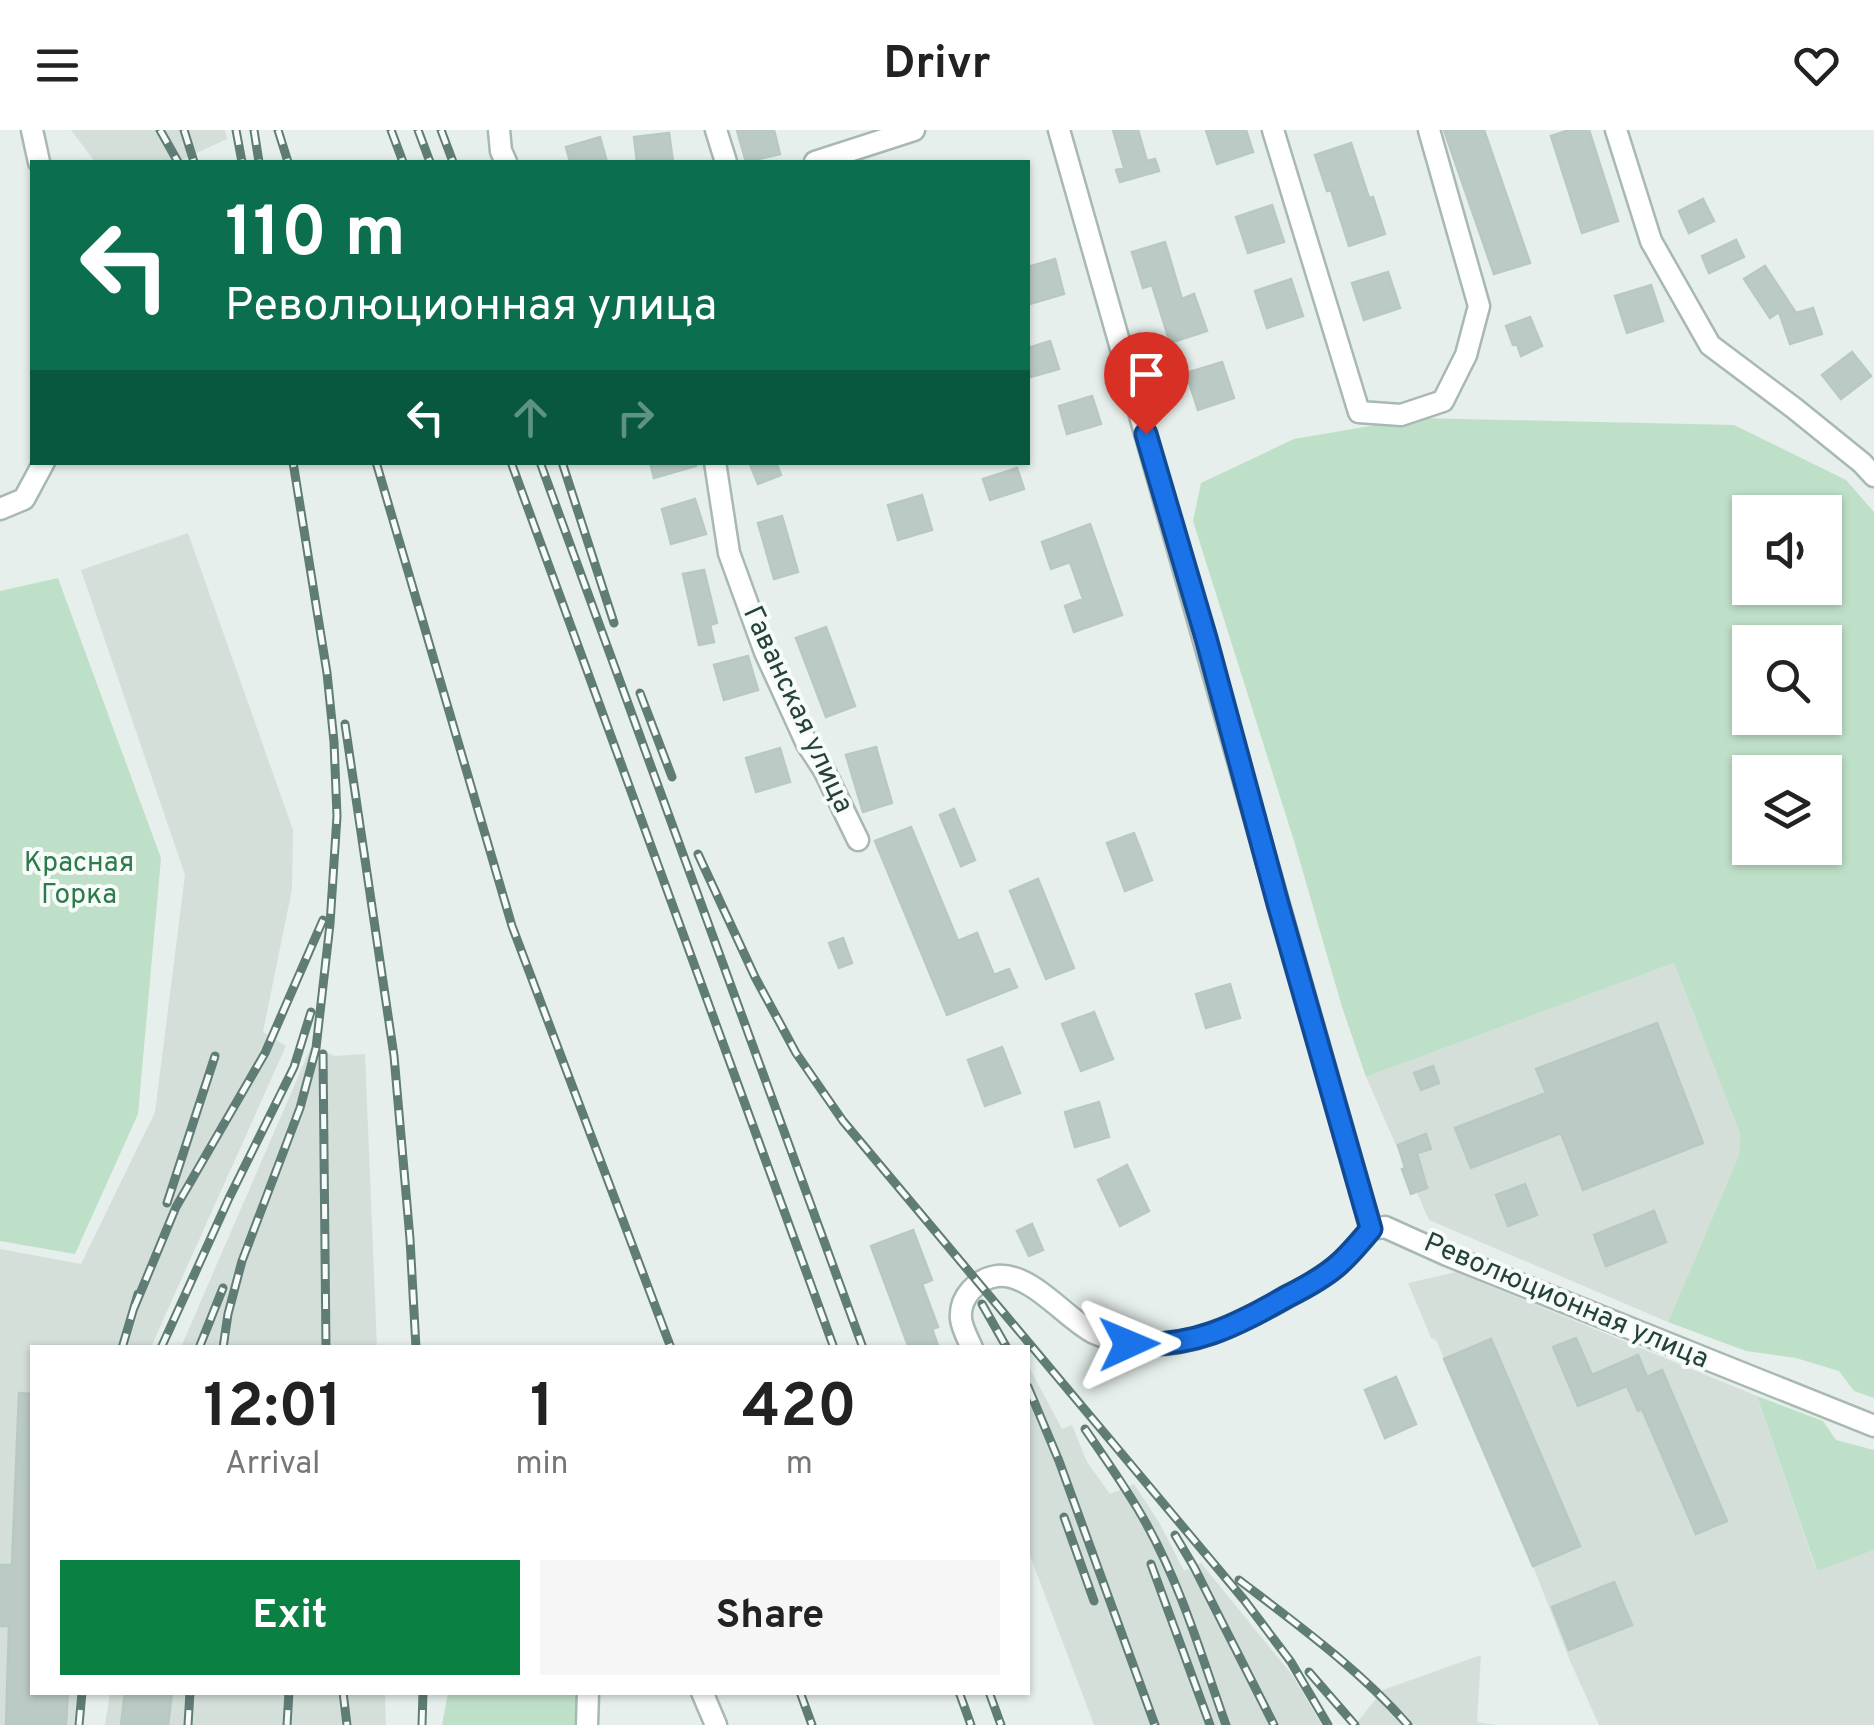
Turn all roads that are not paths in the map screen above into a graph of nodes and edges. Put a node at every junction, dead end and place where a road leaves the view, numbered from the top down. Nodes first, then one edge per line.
1 (32, 130) edge
2 (499, 130) edge
3 (716, 130) edge
4 (1059, 130) edge
5 (1273, 130) edge
6 (1429, 130) edge
7 (1616, 130) edge
8 (906, 131) edge
9 (39, 160) edge
10 (505, 160) edge
11 (725, 160) edge
12 (821, 160) edge
13 (42, 465) edge
14 (714, 465) edge
15 (1874, 476) edge
16 (0, 509) edge
17 (858, 840) dead end
18 (1371, 1229) junction
19 (971, 1345) edge
20 (1874, 1426) edge
21 (588, 1695) edge
22 (703, 1695) edge
23 (587, 1725) edge
24 (716, 1725) edge

1 - 9 street
2 - 10 street
3 - 11 street
4 - 18 street
5 - 6 street
7 - 15 street
8 - 12 street
13 - 16 street
14 - 17 street, Гаванская улица
18 - 19 street
18 - 20 street, Революционная улица
21 - 23 street
22 - 24 street

